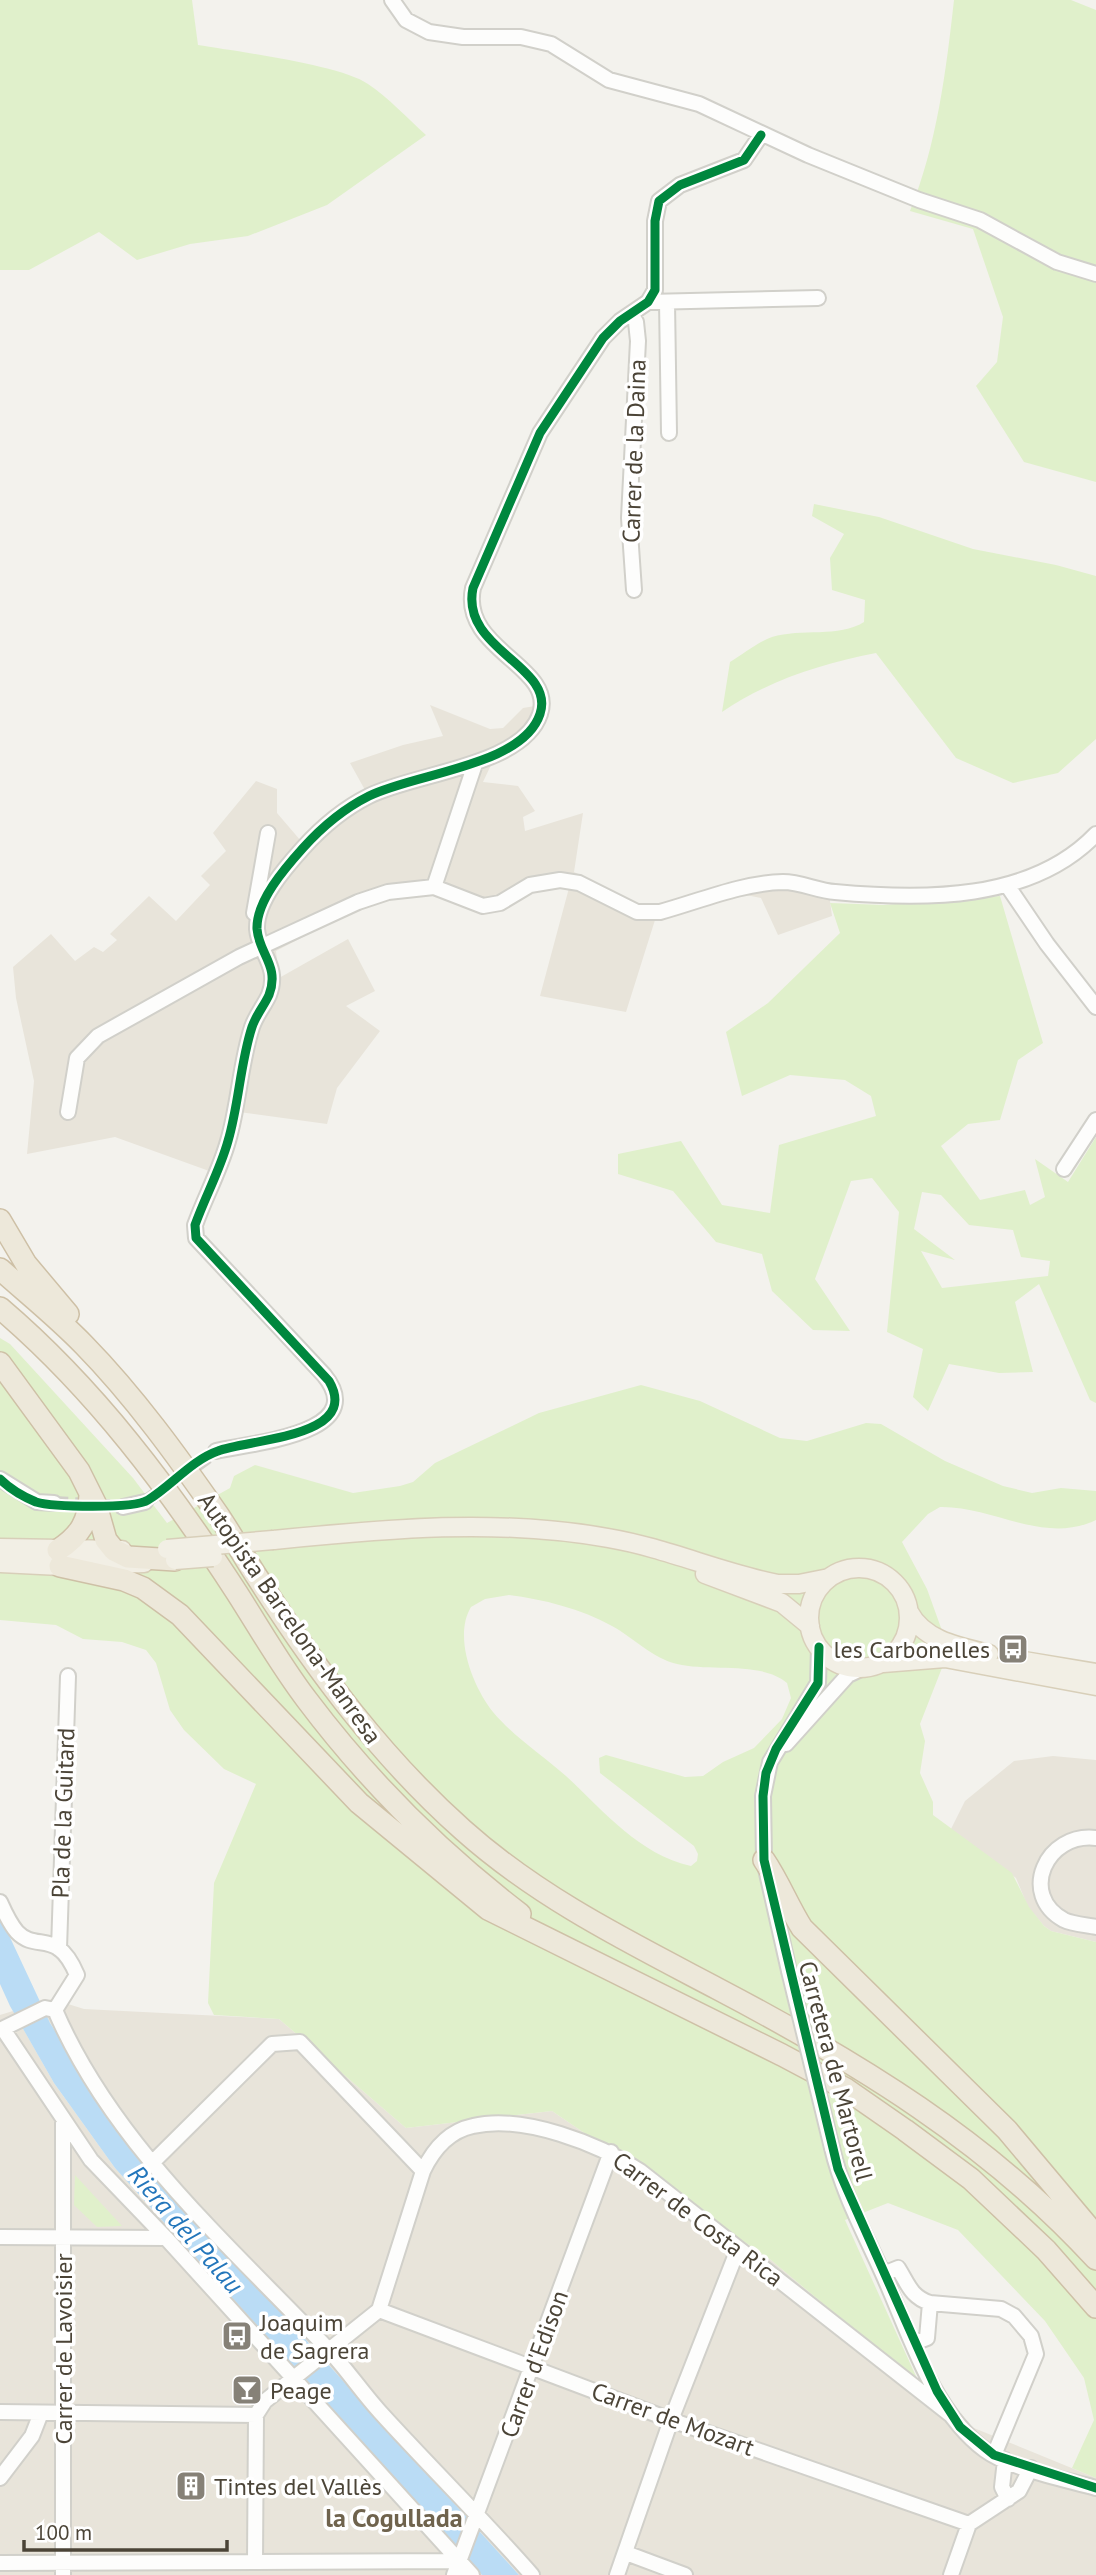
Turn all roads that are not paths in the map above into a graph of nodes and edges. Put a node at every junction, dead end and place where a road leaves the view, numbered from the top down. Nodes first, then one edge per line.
1 (392, 0) edge
2 (761, 135) junction
3 (1096, 274) edge
4 (818, 298) dead end
5 (648, 302) junction
6 (667, 302) junction
7 (632, 314) junction
8 (669, 433) dead end
9 (634, 590) dead end
10 (475, 764) junction
11 (268, 833) dead end
12 (1096, 834) edge
13 (1007, 885) junction
14 (435, 887) junction
15 (257, 928) junction
16 (264, 947) junction
17 (1096, 1007) edge
18 (68, 1112) dead end
19 (1096, 1120) edge
20 (1064, 1169) dead end
21 (0, 1220) edge
22 (0, 1269) edge
23 (0, 1308) edge
24 (0, 1363) edge
25 (118, 1384) junction
26 (216, 1451) tunnel mouth
27 (0, 1479) edge
28 (90, 1493) junction
29 (145, 1502) tunnel mouth
30 (54, 1503) tunnel mouth
31 (123, 1507) tunnel mouth
32 (276, 1545) junction
33 (0, 1548) edge
34 (114, 1550) junction
35 (171, 1554) junction
36 (59, 1558) junction
37 (0, 1563) edge
38 (829, 1578) junction
39 (909, 1612) junction
40 (810, 1626) junction
41 (819, 1647) junction
42 (872, 1665) junction
43 (1090, 1670) edge
44 (68, 1676) dead end
45 (1096, 1686) edge
46 (776, 1749) junction
47 (1096, 1838) edge
48 (764, 1860) junction
49 (0, 1902) edge
50 (1096, 1927) edge
51 (551, 1938) junction
52 (59, 1949) junction
53 (50, 2009) junction
54 (5, 2028) edge
55 (63, 2123) junction
56 (611, 2152) junction
57 (153, 2162) junction
58 (423, 2171) junction
59 (1096, 2236) edge
60 (0, 2237) edge
61 (64, 2238) junction
62 (166, 2238) junction
63 (738, 2249) junction
64 (1096, 2259) edge
65 (883, 2273) junction
66 (930, 2303) junction
67 (1096, 2307) edge
68 (379, 2310) junction
69 (914, 2343) junction
70 (326, 2352) junction
71 (534, 2366) junction
72 (295, 2378) junction
73 (0, 2412) edge
74 (41, 2413) junction
75 (63, 2413) junction
76 (256, 2415) junction
77 (952, 2416) junction
78 (671, 2420) junction
79 (1000, 2458) junction
80 (1031, 2468) junction
81 (0, 2478) edge
82 (1096, 2488) edge
83 (1008, 2499) junction
84 (478, 2519) junction
85 (969, 2524) junction
86 (626, 2553) junction
87 (0, 2563) edge
88 (255, 2563) junction
89 (458, 2564) edge
90 (63, 2570) edge
91 (472, 2575) edge
92 (532, 2575) edge
93 (617, 2575) edge
94 (685, 2575) edge
95 (951, 2575) edge

1 - 2 street
2 - 3 street
2 - 5 street
4 - 6 street
5 - 6 street
5 - 7 street
6 - 8 street
7 - 9 street, Carrer de la Daina
7 - 10 street
10 - 14 street
10 - 15 street
11 - 15 street
12 - 13 street
13 - 14 street
13 - 17 street
14 - 16 street
15 - 16 street
16 - 18 street
16 - 26 street
19 - 20 street
21 - 25 highway
22 - 25 highway, Autopista Barcelona-Manresa
23 - 51 highway
24 - 28 highway
25 - 64 highway, Autopista Barcelona-Manresa
27 - 30 street
28 - 34 highway
28 - 36 highway
29 - 31 street
32 - 35 main road, bridge
32 - 38 main road
32 - 40 main road
33 - 36 main road
34 - 35 highway
34 - 36 main road
35 - 36 main road
36 - 37 main road
36 - 51 highway
38 - 39 main road
38 - 40 main road
39 - 42 main road
39 - 43 main road
40 - 41 main road
41 - 42 main road
41 - 46 street, Carretera de Martorell
42 - 45 main road
42 - 46 street
44 - 52 street, Pla de la Guitard
46 - 48 street, Carretera de Martorell
47 - 50 street
48 - 59 highway
48 - 65 street, Carretera de Martorell, bridge
49 - 52 street
51 - 67 highway
52 - 53 street
53 - 54 street
53 - 57 street
54 - 55 street
55 - 61 street, Carrer de Lavoisier
55 - 62 street
56 - 58 street, Carrer de Costa Rica
56 - 63 street, Carrer de Costa Rica
56 - 71 street, Carrer d'Edison
57 - 58 street
57 - 70 street
58 - 68 street, Carrer de Costa Rica
60 - 61 street
61 - 62 street
61 - 75 street, Carrer de Lavoisier
62 - 72 street
63 - 77 street, Carrer de Costa Rica
63 - 78 street
65 - 66 street
65 - 69 street, Carretera de Martorell
66 - 69 street
66 - 79 street
68 - 70 street
68 - 71 street, Carrer de Mozart
69 - 77 street, Carretera de Martorell
70 - 72 street
70 - 84 street
71 - 78 street, Carrer de Mozart
71 - 84 street, Carrer d'Edison
72 - 76 street
72 - 89 street
73 - 74 street
74 - 75 street
74 - 81 street
75 - 76 street
75 - 90 street, Carrer de Lavoisier
76 - 88 street
77 - 79 street, Carretera de Martorell
78 - 85 street, Carrer de Mozart
78 - 86 street
79 - 80 street, Carretera de Martorell
79 - 83 street
80 - 82 street, Carretera de Martorell
80 - 83 street
83 - 85 street
84 - 89 street, Carrer d'Edison
84 - 92 street
85 - 95 street
86 - 93 street
86 - 94 street
87 - 90 street
88 - 89 street
88 - 90 street
89 - 91 street

